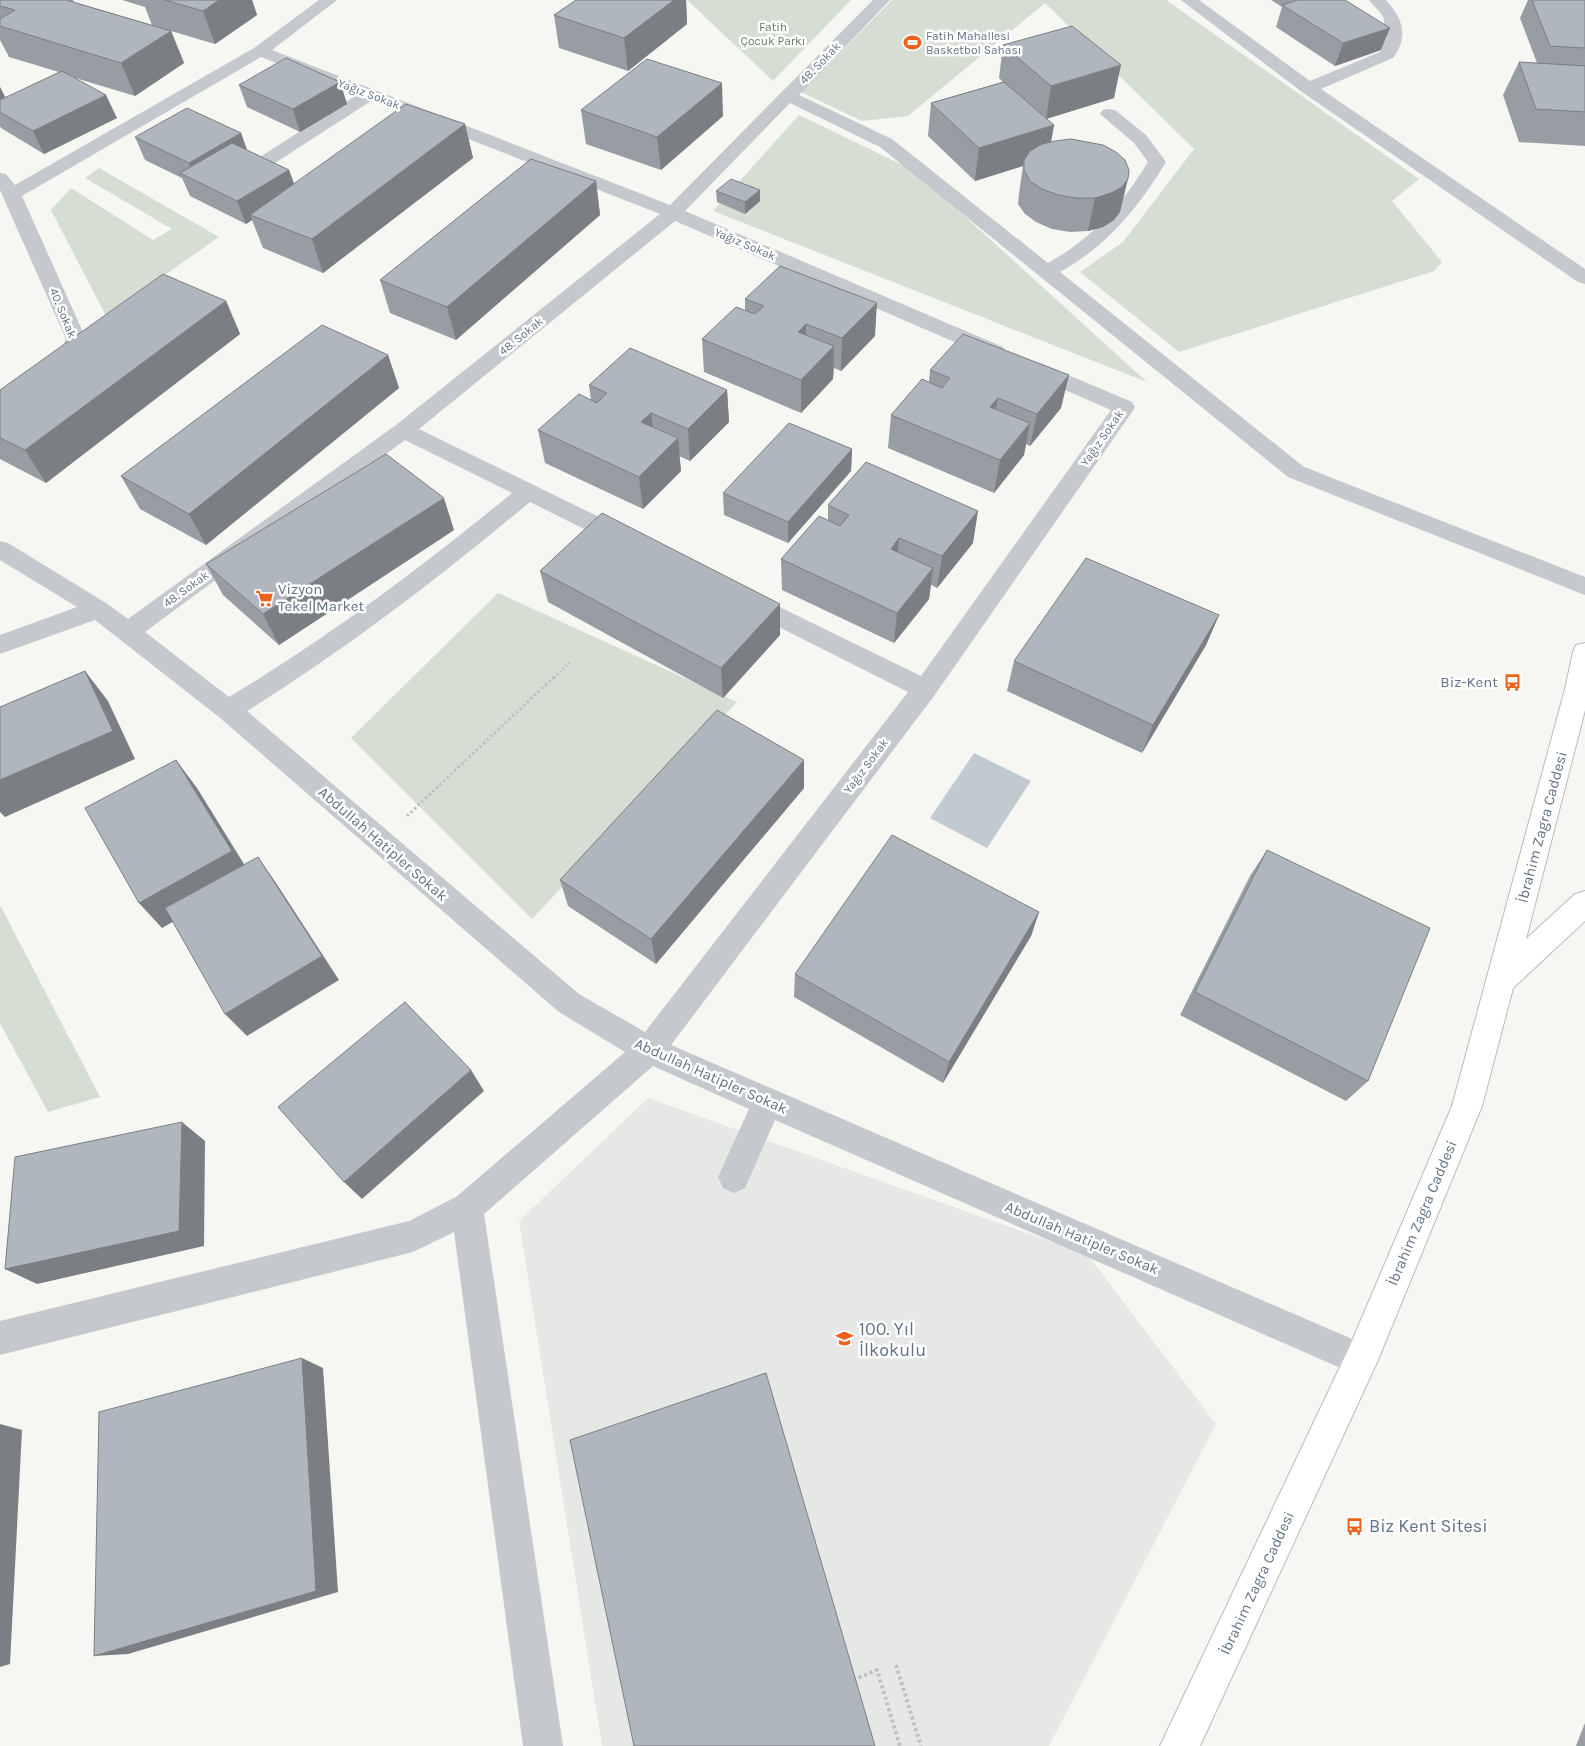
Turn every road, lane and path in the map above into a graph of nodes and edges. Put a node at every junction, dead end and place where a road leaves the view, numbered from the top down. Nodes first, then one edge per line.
1 (882, 0) edge
2 (1189, 0) edge
3 (1377, 0) edge
4 (300, 3) dead end
5 (323, 4) edge
6 (260, 51) junction
7 (1308, 88) junction
8 (370, 94) junction
9 (788, 96) junction
10 (1109, 114) dead end
11 (269, 159) edge
12 (6, 186) edge
13 (674, 213) junction
14 (1046, 272) junction
15 (1585, 278) edge
16 (0, 403) edge
17 (404, 430) junction
18 (528, 492) junction
19 (0, 549) edge
20 (643, 549) edge
21 (1585, 586) edge
22 (731, 593) edge
23 (98, 609) junction
24 (127, 633) junction
25 (0, 645) edge
26 (1585, 652) edge
27 (570, 662) dead end
28 (1582, 688) edge
29 (925, 689) junction
30 (228, 710) junction
31 (401, 821) dead end
32 (1585, 903) edge
33 (1502, 980) junction
34 (649, 1050) junction
35 (768, 1102) junction
36 (734, 1177) dead end
37 (467, 1208) junction
38 (0, 1338) edge
39 (1361, 1360) junction
40 (896, 1666) dead end
41 (852, 1680) edge
42 (543, 1746) edge
43 (900, 1746) edge
44 (921, 1746) edge
45 (1180, 1746) edge

1 - 9 street, 48. Sokak
2 - 7 street
3 - 7 street
4 - 5 street
5 - 6 street
6 - 8 street, Yağız Sokak
6 - 12 street
7 - 15 street
8 - 11 street
8 - 13 street, Yağız Sokak
9 - 13 street, 48. Sokak
9 - 14 street
10 - 14 street
12 - 16 street, 40. Sokak
13 - 17 street, 48. Sokak
13 - 29 street, Yağız Sokak
14 - 21 street
17 - 18 street
17 - 24 street, 48. Sokak
18 - 20 street
18 - 30 street
19 - 23 street, Abdullah Hatipler Sokak
22 - 29 street
23 - 24 street, Abdullah Hatipler Sokak
23 - 25 street
24 - 30 street, Abdullah Hatipler Sokak
26 - 28 main road, İbrahim Zagra Caddesi
27 - 31 path
28 - 33 main road, İbrahim Zagra Caddesi
29 - 34 street, Yağız Sokak
30 - 34 street, Abdullah Hatipler Sokak
32 - 33 main road
33 - 39 main road, İbrahim Zagra Caddesi
34 - 35 street, Abdullah Hatipler Sokak
34 - 37 street, Yağız Sokak
35 - 36 street
35 - 39 street, Abdullah Hatipler Sokak
37 - 38 street, Yağız Sokak
37 - 42 street
39 - 45 main road, İbrahim Zagra Caddesi
40 - 44 path
41 - 43 path

